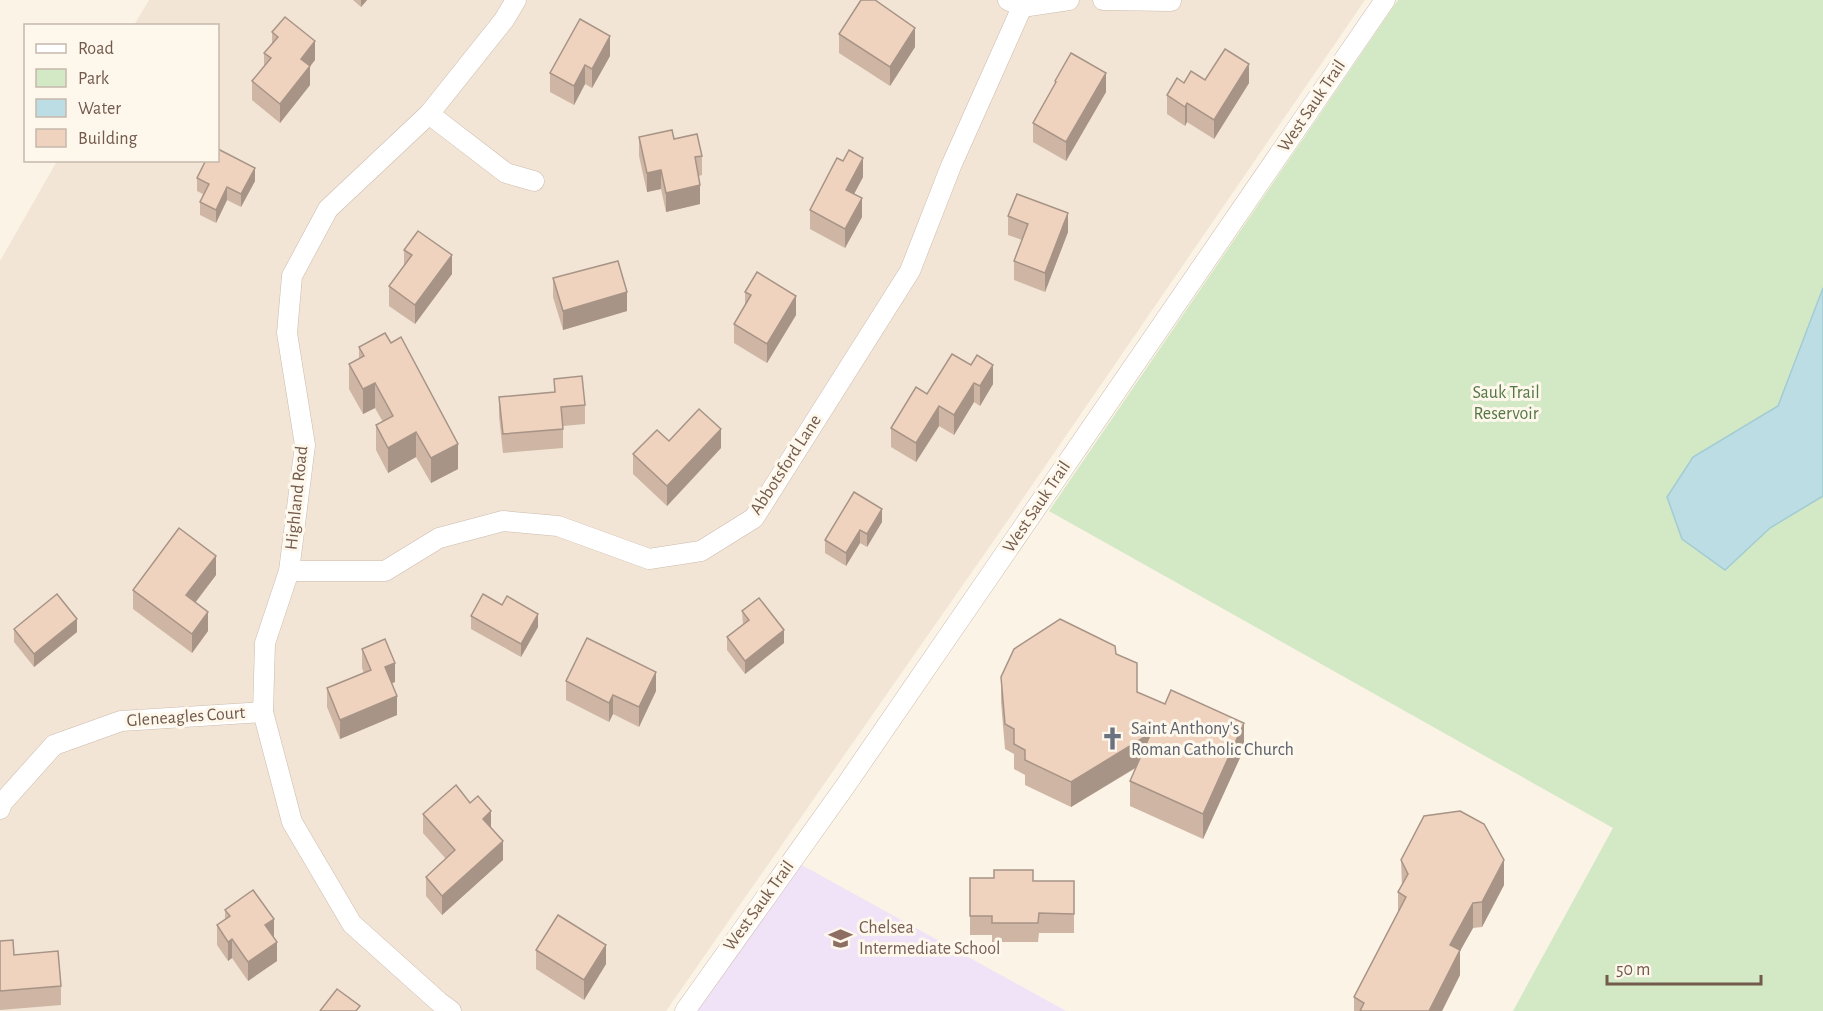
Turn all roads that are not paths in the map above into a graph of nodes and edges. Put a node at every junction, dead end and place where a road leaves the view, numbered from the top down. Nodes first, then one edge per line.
1 (516, 0) edge
2 (1069, 0) edge
3 (1104, 0) edge
4 (1385, 0) edge
5 (1171, 1) edge
6 (1015, 3) edge
7 (429, 114) junction
8 (534, 181) dead end
9 (289, 571) junction
10 (263, 712) junction
11 (0, 809) edge
12 (451, 1011) edge
13 (685, 1011) edge

1 - 7 street, Highland Road
2 - 6 street
3 - 5 street
4 - 13 street, West Sauk Trail
6 - 9 street, Abbotsford Lane
7 - 8 street
7 - 9 street, Highland Road
9 - 10 street, Highland Road
10 - 11 street, Gleneagles Court
10 - 12 street, Highland Road

